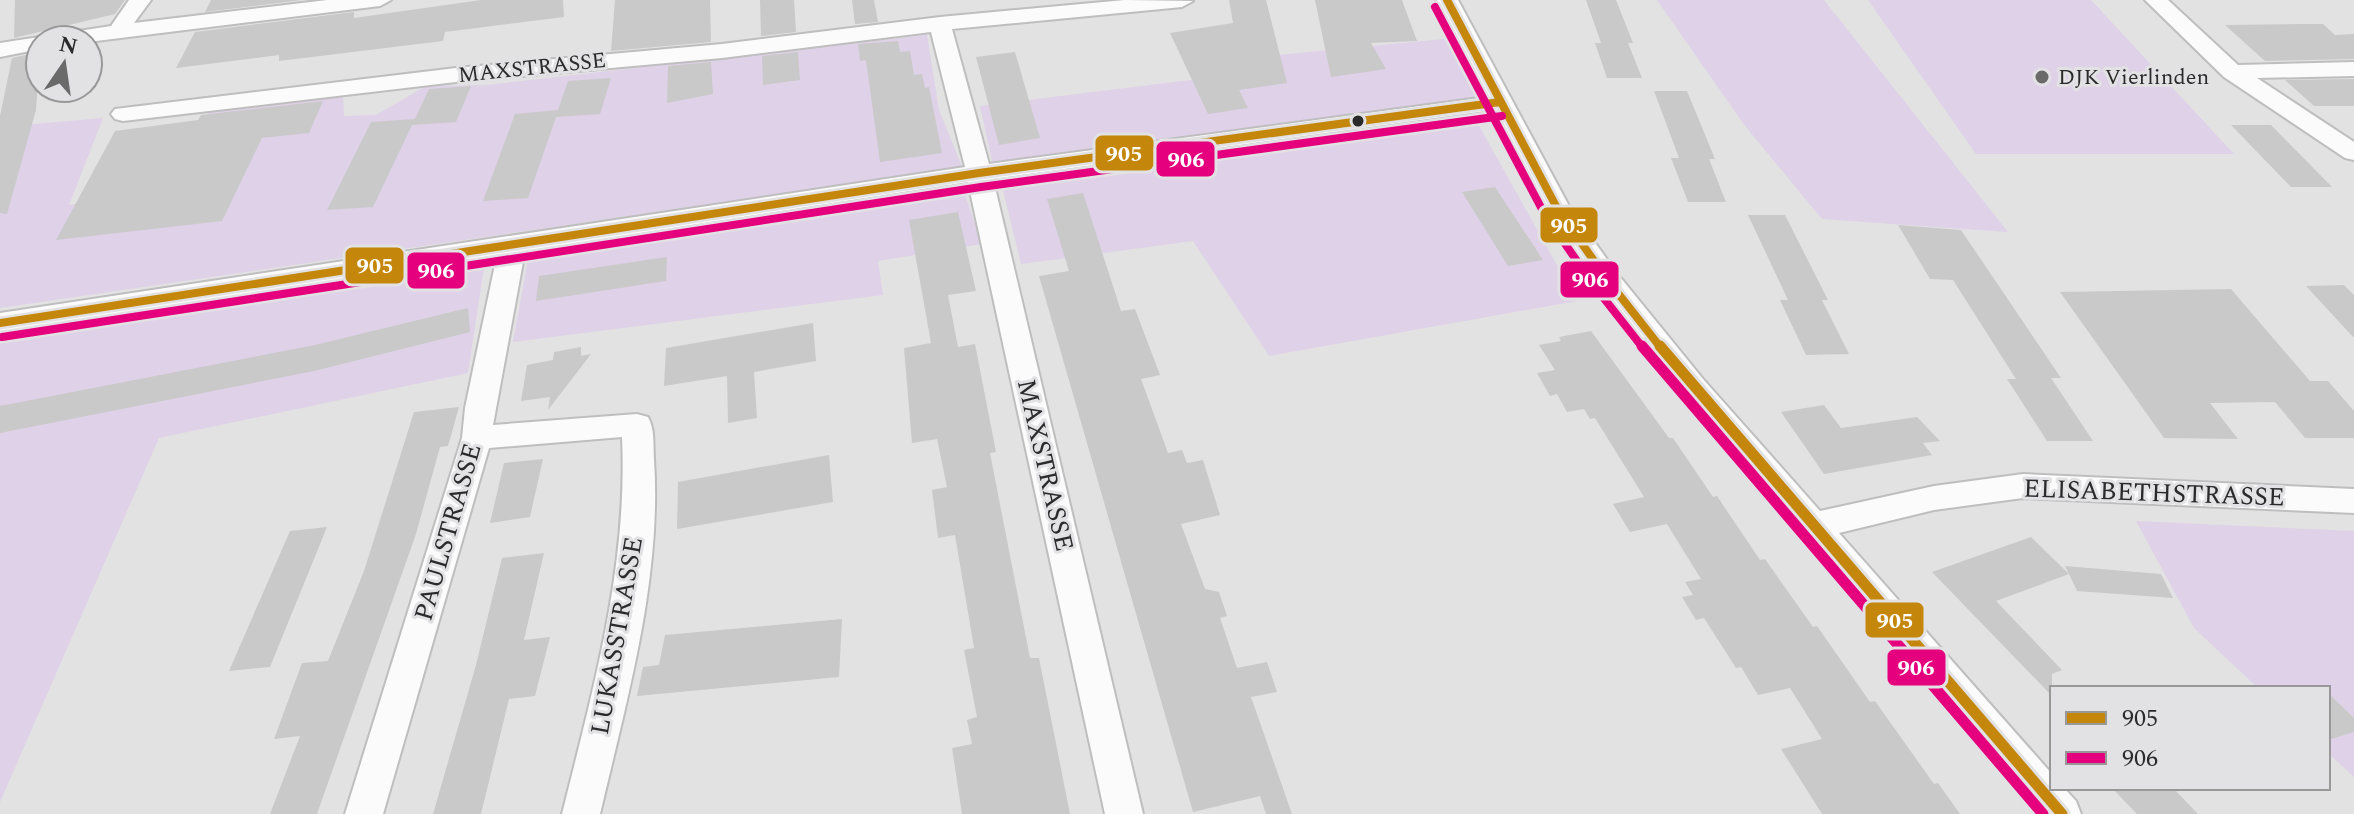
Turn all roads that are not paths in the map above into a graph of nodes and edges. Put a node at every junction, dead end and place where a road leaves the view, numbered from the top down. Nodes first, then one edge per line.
1 (140, 0) edge
2 (380, 0) edge
3 (1447, 0) edge
4 (2156, 0) edge
5 (1182, 1) edge
6 (327, 3) edge
7 (940, 24) junction
8 (119, 30) junction
9 (104, 32) edge
10 (24, 45) edge
11 (0, 50) edge
12 (2354, 69) edge
13 (2232, 72) junction
14 (1500, 102) junction
15 (123, 114) dead end
16 (2354, 153) edge
17 (979, 173) junction
18 (513, 244) junction
19 (0, 323) edge
20 (477, 438) junction
21 (2354, 501) edge
22 (1813, 526) junction
23 (364, 814) edge
24 (581, 814) edge
25 (1124, 814) edge
26 (2062, 814) edge

1 - 8 street
2 - 6 street
3 - 14 street
4 - 13 street
5 - 7 street, MAXSTRASSE
6 - 8 street
7 - 15 street, MAXSTRASSE
7 - 17 street, MAXSTRASSE
8 - 9 street
10 - 11 street
12 - 13 street
13 - 16 street
14 - 17 street
14 - 22 street
17 - 18 street
17 - 25 street, MAXSTRASSE
18 - 19 street
18 - 20 street, PAULSTRASSE
20 - 23 street, PAULSTRASSE
20 - 24 street, LUKASSTRASSE
21 - 22 street, ELISABETHSTRASSE
22 - 26 street

